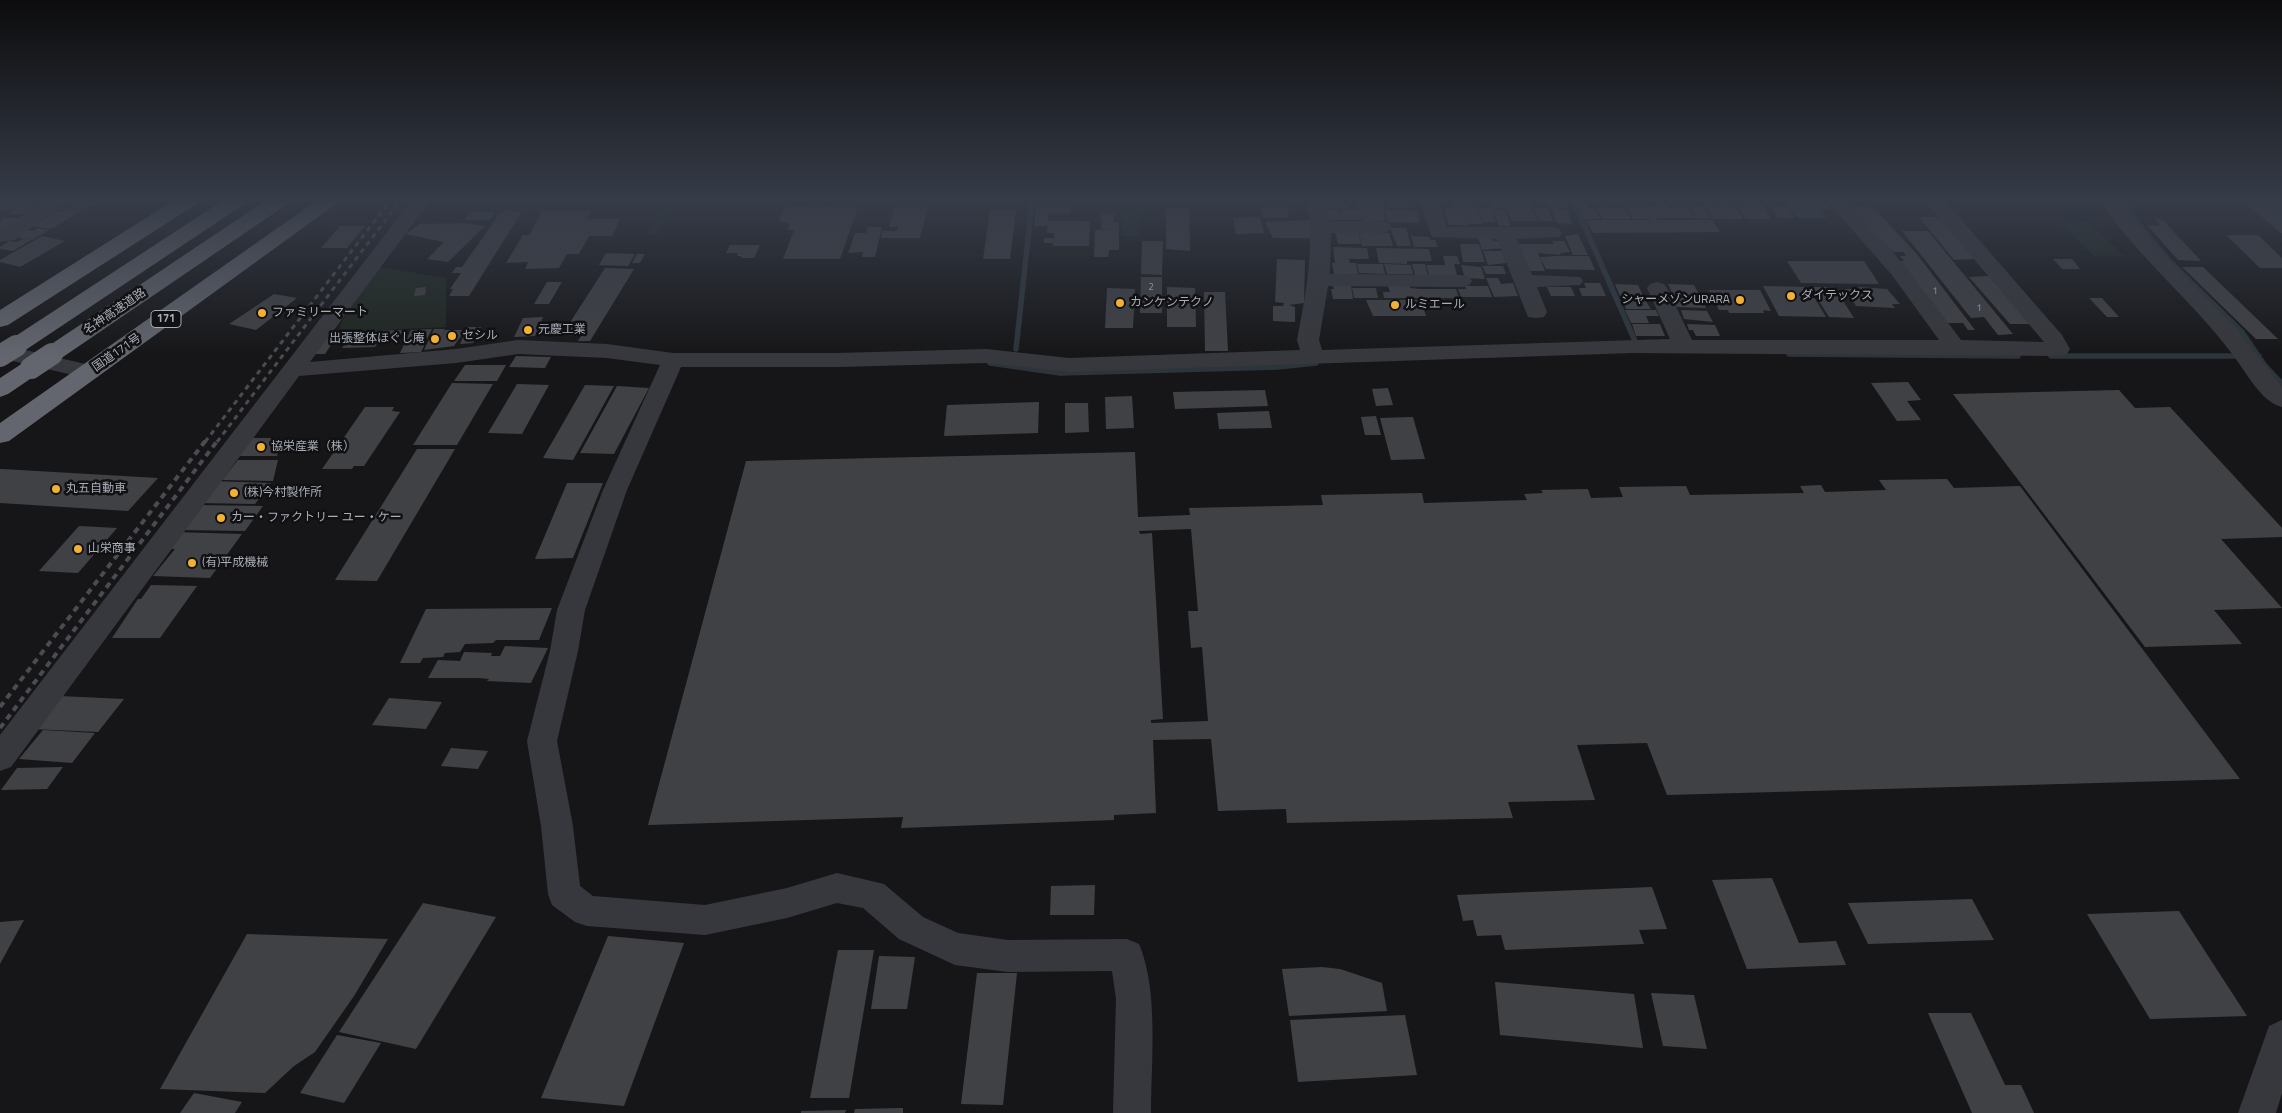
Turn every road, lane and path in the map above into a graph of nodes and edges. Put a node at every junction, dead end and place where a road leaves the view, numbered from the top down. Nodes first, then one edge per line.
1 (107, 253) edge
2 (157, 253) edge
3 (202, 253) edge
4 (258, 253) edge
5 (382, 253) edge
6 (1322, 253) edge
7 (1513, 253) edge
8 (1883, 253) edge
9 (1978, 253) edge
10 (2151, 253) edge
11 (1319, 280) junction
12 (1462, 281) dead end
13 (1524, 281) junction
14 (1573, 281) dead end
15 (1657, 288) dead end
16 (1536, 312) dead end
17 (0, 320) edge
18 (1637, 346) joint
19 (1684, 346) junction
20 (1955, 347) junction
21 (5, 351) edge
22 (1313, 356) junction
23 (673, 360) junction
24 (292, 370) junction
25 (90, 372) junction
26 (0, 389) edge
27 (2277, 390) edge
28 (0, 435) edge
29 (0, 758) edge
30 (2282, 1038) edge
31 (1132, 1113) edge
32 (2257, 1113) edge

1 - 17 highway
2 - 21 highway, 名神高速道路
3 - 26 highway, 名神高速道路, bridge
4 - 25 highway, 国道171号 / 171
5 - 24 street
6 - 11 street
7 - 13 street
8 - 20 street
9 - 20 street
10 - 27 street
11 - 12 street
11 - 22 street
13 - 14 street
13 - 16 street
15 - 19 street
18 - 19 street
18 - 22 street
19 - 20 street
21 - 25 street
22 - 23 street
23 - 24 street
23 - 31 street
24 - 29 street
25 - 28 highway, 国道171号 / 171
30 - 32 street

